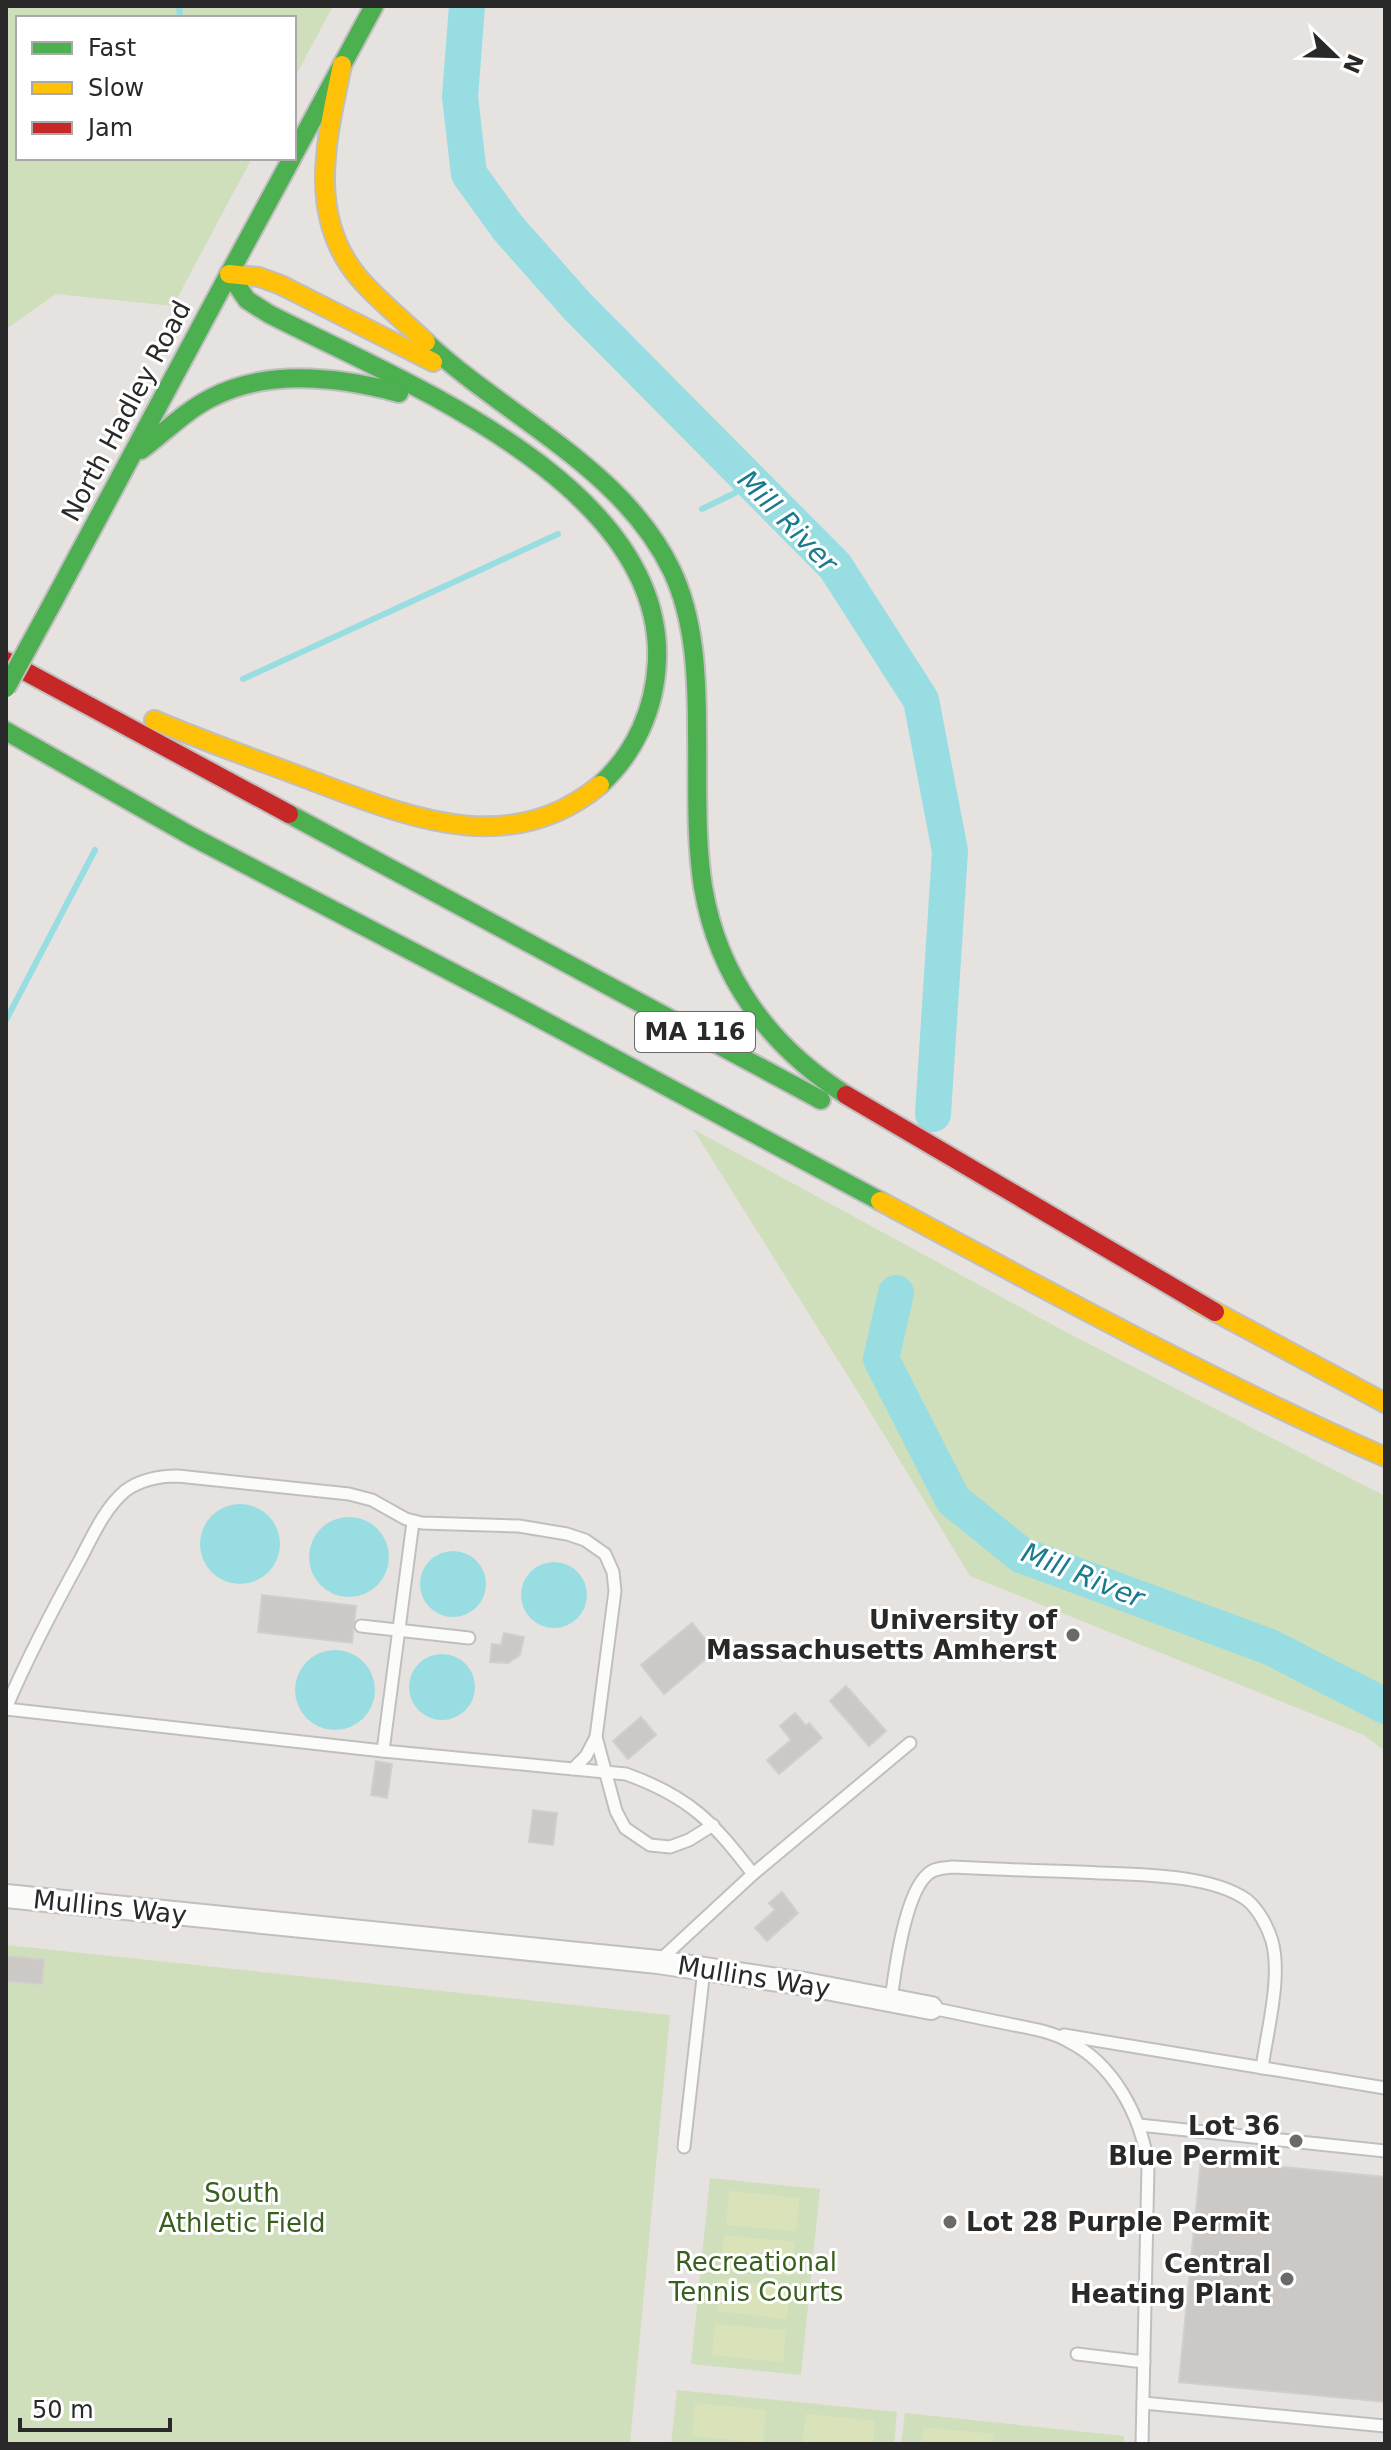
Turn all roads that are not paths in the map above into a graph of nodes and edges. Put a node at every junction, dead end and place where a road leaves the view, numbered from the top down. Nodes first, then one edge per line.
1 (374, 6) edge
2 (342, 65) junction
3 (296, 150) edge
4 (291, 160) edge
5 (229, 274) junction
6 (469, 380) junction
7 (461, 411) junction
8 (130, 459) junction
9 (6, 647) edge
10 (6, 661) edge
11 (6, 688) edge
12 (6, 731) edge
13 (1215, 1312) junction
14 (1385, 1403) edge
15 (1385, 1457) edge
16 (413, 1522) junction
17 (361, 1626) dead end
18 (399, 1631) junction
19 (469, 1638) dead end
20 (6, 1708) edge
21 (596, 1737) junction
22 (910, 1743) dead end
23 (383, 1751) junction
24 (573, 1769) junction
25 (604, 1772) junction
26 (713, 1825) junction
27 (753, 1874) junction
28 (6, 1896) edge
29 (658, 1962) junction
30 (704, 1969) junction
31 (891, 2000) junction
32 (931, 2008) joint
33 (1047, 2032) junction
34 (1262, 2068) junction
35 (1385, 2088) edge
36 (1139, 2125) junction
37 (684, 2147) dead end
38 (1385, 2151) edge
39 (1077, 2354) dead end
40 (1144, 2362) junction
41 (1143, 2403) junction
42 (1385, 2426) edge
43 (1142, 2444) edge

1 - 2 main road, North Hadley Road
2 - 3 main road, North Hadley Road
2 - 6 main road
4 - 5 main road, North Hadley Road
5 - 6 main road
5 - 7 main road
5 - 8 main road, North Hadley Road
6 - 13 main road
7 - 8 main road
7 - 9 main road
8 - 11 main road, North Hadley Road, bridge
10 - 13 main road, MA 116
12 - 15 main road, MA 116
13 - 14 main road, MA 116
16 - 18 lane
16 - 20 lane
16 - 21 lane
17 - 18 lane
18 - 19 lane
18 - 23 lane
20 - 23 lane
21 - 24 lane
21 - 25 lane
22 - 27 lane
23 - 24 lane
24 - 25 lane
25 - 26 lane
25 - 26 lane
26 - 27 lane
27 - 29 lane
28 - 29 street, Mullins Way
29 - 30 street, Mullins Way
30 - 31 street, Mullins Way
30 - 37 lane
31 - 32 street, Mullins Way
31 - 34 lane
32 - 33 lane, Mullins Way
33 - 34 lane
33 - 36 lane, Mullins Way
34 - 35 lane
36 - 38 lane
36 - 40 lane, Mullins Way
39 - 40 lane
40 - 41 lane, Mullins Way
41 - 42 lane
41 - 43 lane, Mullins Way

